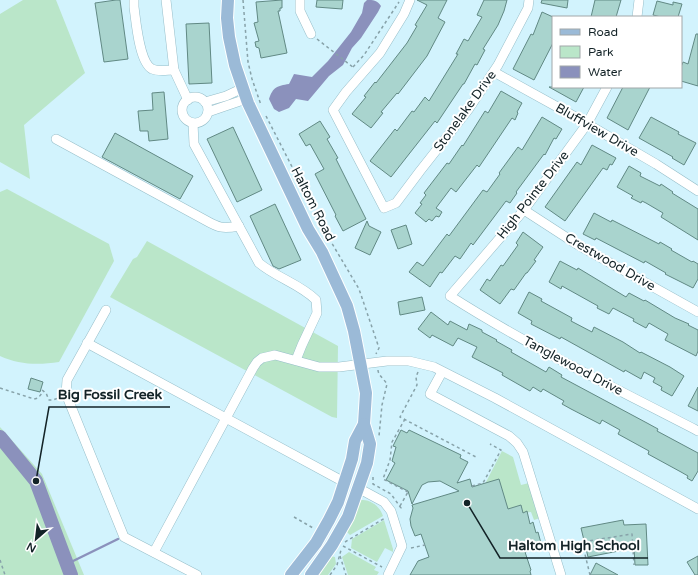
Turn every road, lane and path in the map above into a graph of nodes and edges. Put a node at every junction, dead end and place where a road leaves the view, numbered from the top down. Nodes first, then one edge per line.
1 (134, 0) edge
2 (166, 0) edge
3 (228, 0) edge
4 (242, 0) edge
5 (300, 0) edge
6 (400, 0) edge
7 (410, 0) edge
8 (529, 0) edge
9 (639, 0) edge
10 (636, 16) edge
11 (311, 34) dead end
12 (322, 43) dead end
13 (174, 70) junction
14 (494, 72) junction
15 (606, 88) edge
16 (244, 93) junction
17 (188, 100) junction
18 (205, 102) junction
19 (263, 110) dead end
20 (208, 112) junction
21 (265, 114) dead end
22 (193, 123) junction
23 (587, 124) junction
24 (56, 139) dead end
25 (698, 190) edge
26 (524, 210) junction
27 (239, 226) junction
28 (450, 296) joint
29 (106, 310) dead end
30 (698, 312) edge
31 (87, 343) junction
32 (377, 343) dead end
33 (296, 360) junction
34 (361, 364) junction
35 (419, 364) junction
36 (378, 372) dead end
37 (442, 372) junction
38 (0, 388) edge
39 (66, 394) junction
40 (226, 418) junction
41 (405, 419) junction
42 (364, 424) junction
43 (698, 431) edge
44 (378, 440) dead end
45 (490, 444) dead end
46 (476, 457) dead end
47 (373, 475) dead end
48 (344, 482) junction
49 (472, 486) dead end
50 (358, 488) junction
51 (400, 506) junction
52 (698, 509) edge
53 (392, 513) junction
54 (294, 517) dead end
55 (317, 531) dead end
56 (342, 545) junction
57 (425, 545) dead end
58 (411, 548) dead end
59 (154, 552) junction
60 (340, 556) junction
61 (0, 560) edge
62 (634, 565) dead end
63 (389, 573) edge
64 (193, 574) edge
65 (5, 575) edge
66 (291, 575) edge
67 (312, 575) edge
68 (330, 575) edge
69 (346, 575) edge
70 (561, 575) edge
71 (590, 575) edge

1 - 13 street
2 - 13 street
3 - 16 main road, Haltom Road
4 - 19 path
5 - 11 street
6 - 12 path
7 - 14 street, Stonelake Drive
8 - 14 street, Stonelake Drive
9 - 10 street
13 - 17 street
14 - 23 street, Bluffview Drive
15 - 23 street, High Pointe Drive
16 - 18 street
16 - 20 street
16 - 34 main road, Haltom Road
17 - 18 street
17 - 22 street
18 - 20 street
20 - 22 street
21 - 32 path
22 - 27 street
23 - 25 street, Bluffview Drive
23 - 26 street, High Pointe Drive
24 - 27 street
26 - 28 street, High Pointe Drive
26 - 30 street, Crestwood Drive
27 - 33 street
28 - 43 street, Tanglewood Drive
29 - 31 street
31 - 39 street
31 - 40 street
33 - 34 street
33 - 40 street
34 - 35 street
34 - 42 main road, Haltom Road
35 - 37 street
35 - 41 path
36 - 44 path
37 - 52 street
37 - 70 street
38 - 39 path
39 - 59 street
40 - 48 street
40 - 59 street
41 - 46 path
41 - 51 path
42 - 48 main road, Haltom Road
42 - 50 main road, Haltom Road
45 - 49 path
47 - 51 path
48 - 50 main road
48 - 66 main road, Haltom Road
50 - 53 street
50 - 67 main road, Haltom Road
51 - 53 path
53 - 56 path
53 - 63 street
54 - 55 path
56 - 60 path
56 - 63 path
57 - 58 path
59 - 64 street
60 - 68 path
60 - 69 path
61 - 65 path
62 - 71 path

